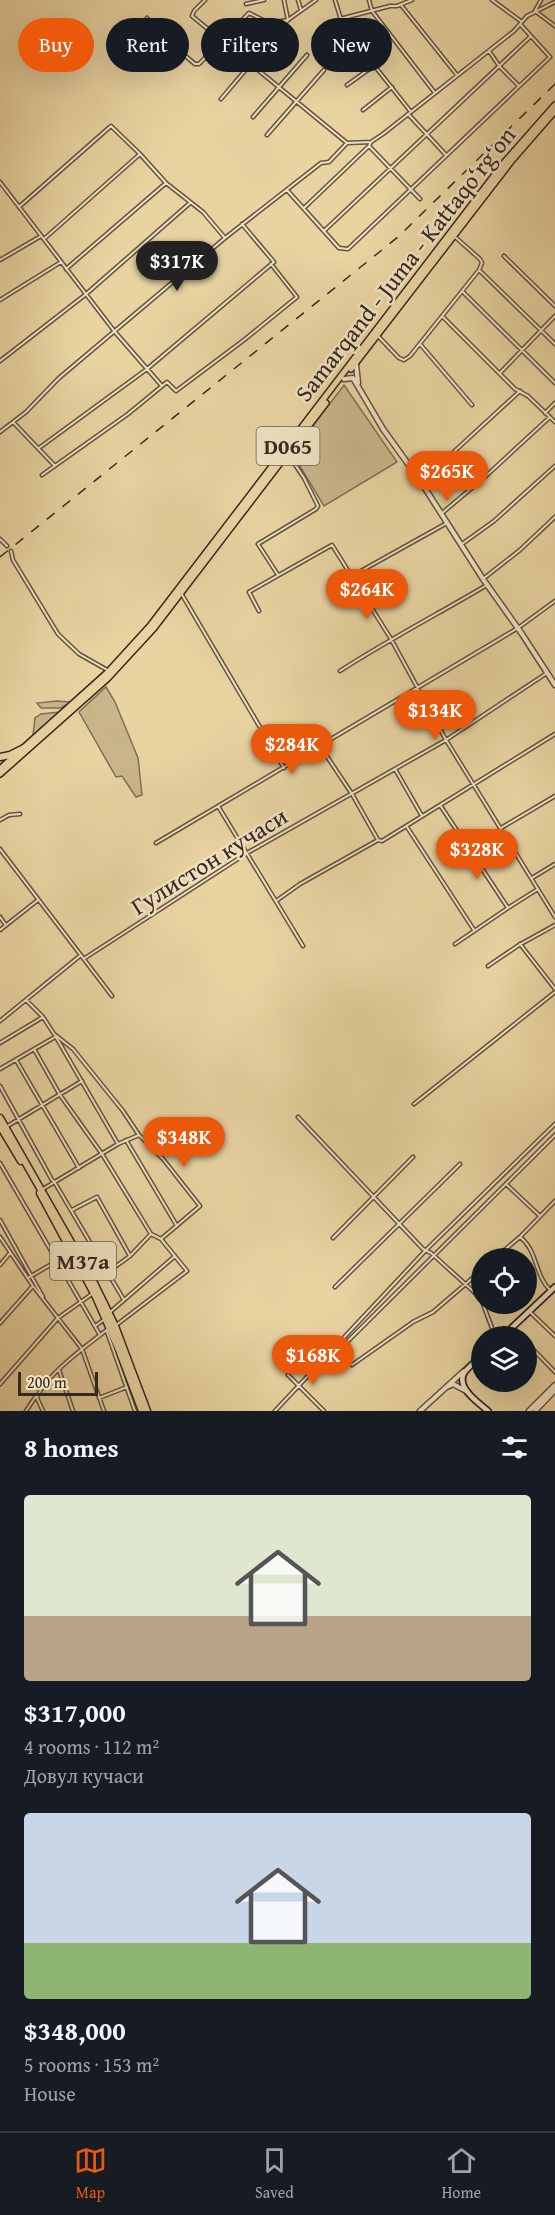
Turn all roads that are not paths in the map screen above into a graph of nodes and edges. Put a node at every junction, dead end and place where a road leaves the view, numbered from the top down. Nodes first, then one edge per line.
1 (205, 0) edge
2 (264, 0) edge
3 (284, 0) edge
4 (298, 0) edge
5 (316, 0) edge
6 (335, 0) edge
7 (369, 0) edge
8 (396, 0) edge
9 (412, 0) edge
10 (492, 0) edge
11 (541, 0) edge
12 (311, 1) edge
13 (555, 2) edge
14 (246, 4) dead end
15 (399, 6) junction
16 (301, 10) junction
17 (372, 11) junction
18 (535, 11) junction
19 (242, 18) edge
20 (260, 18) edge
21 (288, 18) edge
22 (291, 18) edge
23 (340, 18) edge
24 (344, 18) edge
25 (201, 23) edge
26 (521, 23) junction
27 (555, 26) edge
28 (531, 36) junction
29 (489, 51) junction
30 (307, 55) dead end
31 (499, 65) junction
32 (245, 72) edge
33 (259, 72) edge
34 (322, 72) edge
35 (366, 72) edge
36 (380, 72) edge
37 (457, 75) junction
38 (347, 86) dead end
39 (392, 87) junction
40 (519, 87) junction
41 (279, 89) junction
42 (435, 93) junction
43 (221, 99) dead end
44 (296, 102) junction
45 (555, 105) edge
46 (363, 110) dead end
47 (555, 111) edge
48 (410, 113) junction
49 (253, 117) dead end
50 (426, 133) junction
51 (267, 135) dead end
52 (371, 142) junction
53 (346, 143) junction
54 (369, 146) junction
55 (140, 154) junction
56 (446, 155) junction
57 (390, 167) junction
58 (0, 182) edge
59 (166, 183) junction
60 (287, 190) junction
61 (411, 190) junction
62 (420, 200) dead end
63 (190, 204) junction
64 (19, 207) junction
65 (304, 209) junction
66 (242, 224) junction
67 (324, 231) junction
68 (41, 236) junction
69 (453, 236) junction
70 (225, 238) junction
71 (44, 239) junction
72 (445, 243) junction
73 (504, 256) dead end
74 (0, 260) edge
75 (61, 262) junction
76 (271, 264) junction
77 (66, 269) junction
78 (479, 270) junction
79 (462, 291) junction
80 (85, 296) junction
81 (0, 300) edge
82 (555, 306) edge
83 (442, 316) junction
84 (555, 316) edge
85 (541, 330) junction
86 (114, 332) junction
87 (377, 335) junction
88 (420, 344) junction
89 (555, 344) edge
90 (521, 351) junction
91 (0, 362) edge
92 (356, 362) junction
93 (147, 369) junction
94 (500, 373) junction
95 (344, 379) junction
96 (555, 383) edge
97 (162, 386) junction
98 (358, 387) junction
99 (520, 392) junction
100 (555, 403) edge
101 (472, 405) dead end
102 (545, 413) junction
103 (549, 417) junction
104 (13, 422) junction
105 (555, 422) edge
106 (0, 432) edge
107 (39, 448) junction
108 (288, 454) junction
109 (55, 466) junction
110 (555, 466) edge
111 (270, 472) junction
112 (42, 475) dead end
113 (421, 482) junction
114 (441, 514) junction
115 (555, 517) edge
116 (447, 523) junction
117 (0, 539) edge
118 (462, 544) junction
119 (7, 546) dead end
120 (11, 551) dead end
121 (206, 556) junction
122 (278, 575) junction
123 (351, 576) junction
124 (483, 579) junction
125 (487, 585) junction
126 (181, 593) junction
127 (555, 601) edge
128 (259, 611) dead end
129 (518, 628) junction
130 (391, 639) junction
131 (109, 671) junction
132 (340, 671) dead end
133 (548, 673) junction
134 (555, 685) edge
135 (416, 687) junction
136 (555, 734) edge
137 (446, 740) junction
138 (320, 746) junction
139 (24, 748) junction
140 (0, 757) edge
141 (284, 768) junction
142 (0, 769) edge
143 (395, 769) junction
144 (0, 774) edge
145 (473, 784) junction
146 (351, 794) junction
147 (555, 795) edge
148 (440, 805) junction
149 (218, 806) junction
150 (20, 814) dead end
151 (422, 817) junction
152 (0, 820) edge
153 (406, 826) junction
154 (501, 828) junction
155 (378, 840) junction
156 (156, 843) dead end
157 (0, 849) edge
158 (247, 853) junction
159 (555, 864) edge
160 (531, 878) junction
161 (538, 890) junction
162 (38, 900) junction
163 (276, 901) junction
164 (508, 908) junction
165 (0, 917) edge
166 (555, 917) edge
167 (5, 924) junction
168 (555, 925) edge
169 (0, 930) edge
170 (474, 930) junction
171 (455, 944) dead end
172 (520, 944) junction
173 (303, 946) dead end
174 (81, 954) junction
175 (85, 958) junction
176 (488, 966) dead end
177 (555, 991) edge
178 (112, 996) dead end
179 (26, 1000) junction
180 (44, 1017) junction
181 (0, 1021) edge
182 (55, 1036) junction
183 (0, 1042) edge
184 (34, 1049) junction
185 (16, 1060) junction
186 (0, 1070) edge
187 (82, 1081) junction
188 (0, 1086) edge
189 (60, 1095) junction
190 (414, 1104) dead end
191 (42, 1105) junction
192 (298, 1117) dead end
193 (0, 1118) edge
194 (19, 1119) junction
195 (555, 1124) edge
196 (3, 1126) edge
197 (139, 1135) junction
198 (555, 1135) edge
199 (126, 1140) junction
200 (118, 1144) junction
201 (102, 1154) junction
202 (413, 1157) dead end
203 (0, 1164) edge
204 (460, 1164) dead end
205 (79, 1168) junction
206 (1, 1169) edge
207 (56, 1183) junction
208 (507, 1185) junction
209 (42, 1190) junction
210 (374, 1197) junction
211 (555, 1201) edge
212 (71, 1211) junction
213 (540, 1216) junction
214 (0, 1220) edge
215 (399, 1224) junction
216 (177, 1226) junction
217 (151, 1234) junction
218 (0, 1237) edge
219 (520, 1237) junction
220 (333, 1238) dead end
221 (162, 1239) junction
222 (507, 1248) edge
223 (426, 1250) junction
224 (72, 1252) junction
225 (11, 1253) junction
226 (130, 1256) junction
227 (175, 1256) junction
228 (435, 1257) junction
229 (56, 1261) junction
230 (0, 1265) edge
231 (107, 1273) junction
232 (32, 1275) junction
233 (28, 1278) junction
234 (471, 1279) edge
235 (465, 1284) junction
236 (33, 1286) junction
237 (335, 1287) dead end
238 (553, 1289) edge
239 (471, 1290) edge
240 (97, 1295) junction
241 (124, 1300) junction
242 (46, 1302) junction
243 (81, 1302) junction
244 (537, 1304) edge
245 (527, 1314) edge
246 (533, 1314) edge
247 (107, 1315) junction
248 (58, 1318) junction
249 (0, 1323) edge
250 (95, 1326) junction
251 (515, 1326) edge
252 (111, 1328) junction
253 (100, 1335) junction
254 (555, 1336) edge
255 (343, 1346) dead end
256 (82, 1349) junction
257 (537, 1353) edge
258 (352, 1365) dead end
259 (471, 1366) edge
260 (59, 1370) junction
261 (467, 1370) junction
262 (555, 1372) edge
263 (288, 1375) dead end
264 (0, 1384) edge
265 (299, 1385) junction
266 (555, 1385) edge
267 (130, 1386) junction
268 (446, 1388) junction
269 (555, 1390) edge
270 (468, 1392) junction
271 (38, 1395) junction
272 (99, 1398) junction
273 (26, 1411) edge
274 (43, 1411) edge
275 (73, 1411) edge
276 (104, 1411) edge
277 (135, 1411) edge
278 (144, 1411) edge
279 (275, 1411) edge
280 (324, 1411) edge
281 (420, 1411) edge
282 (488, 1411) edge
283 (529, 1411) edge
284 (535, 1411) edge

1 - 25 street
2 - 14 street
3 - 21 street
4 - 16 street
5 - 12 street
6 - 23 street
7 - 17 street
8 - 15 street
9 - 15 street
10 - 26 street
11 - 18 street
12 - 16 street
13 - 18 street
15 - 17 street
15 - 37 street
16 - 22 street
17 - 24 street
17 - 42 street
18 - 26 street
18 - 27 street
19 - 20 street
26 - 28 street
26 - 29 street
28 - 31 street
28 - 40 street
29 - 31 street
29 - 37 street
30 - 41 street
31 - 40 street
31 - 50 street
32 - 43 street
33 - 41 street
34 - 44 street
35 - 38 street
36 - 39 street
37 - 42 street
39 - 46 street
39 - 48 street
40 - 56 street
41 - 44 street
41 - 49 street
42 - 48 street
44 - 51 street
44 - 53 street
45 - 72 main road, Samarqand - Juma - Kattaqo‘rg‘on / D065
47 - 69 main road, Samarqand - Juma - Kattaqo‘rg‘on / D065
48 - 50 street
48 - 52 street
50 - 56 street
50 - 57 street
52 - 53 street
52 - 54 street
53 - 60 street
54 - 57 street
54 - 65 street
55 - 59 street
55 - 64 street
55 - 71 street
56 - 61 street
57 - 61 street
57 - 67 street
58 - 64 street
59 - 63 street
59 - 77 street
60 - 65 street
60 - 66 street
61 - 62 street
61 - 67 street
63 - 70 street
63 - 80 street
64 - 68 street
65 - 67 street
66 - 70 street
66 - 76 street
68 - 71 street
68 - 74 street
69 - 72 main road, Samarqand - Juma - Kattaqo‘rg‘on / D065
69 - 78 street
70 - 86 street
71 - 75 street
72 - 87 main road, Samarqand - Juma - Kattaqo‘rg‘on / D065
72 - 111 main road, Samarqand - Juma - Kattaqo‘rg‘on / D065
73 - 82 street
75 - 77 street
75 - 81 street
76 - 93 street
76 - 97 street
77 - 80 street
78 - 79 street
78 - 85 street
79 - 83 street
79 - 90 street
80 - 86 street
80 - 91 street
83 - 88 street
83 - 94 street
84 - 85 street
85 - 89 street
85 - 90 street
86 - 93 street
86 - 104 street
87 - 88 street
87 - 92 main road, Samarqand - Juma - Kattaqo‘rg‘on / D065
88 - 101 street
90 - 94 street
90 - 96 street
92 - 95 main road, Samarqand - Juma - Kattaqo‘rg‘on / D065
92 - 98 street
93 - 97 street
93 - 107 street
94 - 99 street
95 - 98 street
95 - 108 main road, Samarqand - Juma - Kattaqo‘rg‘on / D065
97 - 109 street
98 - 113 street
99 - 102 street
99 - 113 street
100 - 102 street
102 - 103 street
103 - 105 street
103 - 114 street
104 - 106 street
104 - 107 street
107 - 109 street
108 - 111 main road, Samarqand - Juma - Kattaqo‘rg‘on / D065
108 - 122 street
109 - 112 street
110 - 118 street
111 - 121 main road, Samarqand - Juma - Kattaqo‘rg‘on / D065
113 - 114 street
114 - 116 street
115 - 124 street
116 - 118 street
116 - 123 street
117 - 119 street
118 - 124 street
120 - 131 street
121 - 126 main road, Samarqand - Juma - Kattaqo‘rg‘on / D065
121 - 131 main road, Samarqand - Juma - Kattaqo‘rg‘on / D065
122 - 123 street
122 - 128 street
123 - 130 street
124 - 125 street
125 - 129 street
125 - 130 street
126 - 141 street
126 - 144 main road, Samarqand - Juma - Kattaqo‘rg‘on / D065
127 - 129 street
129 - 133 street
129 - 135 street
130 - 132 street
130 - 135 street
131 - 139 main road, Samarqand - Juma - Kattaqo‘rg‘on / D065
133 - 134 street
133 - 137 street, Гулистон кучаси
135 - 137 street
135 - 138 street
136 - 145 street
137 - 143 street, Гулистон кучаси
137 - 145 street
138 - 141 street
138 - 146 street
139 - 140 highway
139 - 142 main road, Samarqand - Juma - Kattaqo‘rg‘on / D065
141 - 149 street
143 - 146 street, Гулистон кучаси
143 - 151 street
145 - 148 street
145 - 154 street
146 - 155 street
146 - 158 street, Гулистон кучаси
147 - 154 street
148 - 151 street
148 - 164 street
149 - 156 street
149 - 158 street
150 - 152 street
151 - 153 street
153 - 155 street
153 - 170 street
154 - 160 street
155 - 163 street
157 - 162 street
158 - 163 street
158 - 175 street, Гулистон кучаси
159 - 160 street
160 - 161 street
161 - 164 street
161 - 166 street
162 - 167 street
162 - 174 street
163 - 173 street
164 - 170 street
165 - 167 street
167 - 169 street
168 - 172 street
170 - 171 street
172 - 176 street
172 - 177 street
174 - 175 street
174 - 179 street
175 - 178 street
177 - 190 street
179 - 180 street
179 - 181 street
180 - 182 street
180 - 183 street
182 - 184 street
182 - 187 street
182 - 197 street
184 - 185 street
184 - 189 street
185 - 186 street
185 - 191 street
187 - 189 street
187 - 200 street
188 - 194 street
189 - 191 street
189 - 201 street
191 - 194 street
191 - 205 street
192 - 210 street
193 - 196 highway, M37a
194 - 196 street
194 - 207 street
195 - 223 street
196 - 209 highway, M37a
196 - 224 highway, M37a
197 - 199 street
197 - 216 street
198 - 208 street
199 - 200 street
199 - 216 street
200 - 201 street
201 - 205 street
201 - 217 street
202 - 210 street
203 - 206 street
204 - 215 street
205 - 207 street
206 - 229 street
207 - 209 street
207 - 212 street
208 - 213 street
208 - 228 street
209 - 240 highway, M37a
210 - 215 street
210 - 220 street
211 - 213 street
212 - 226 street
212 - 231 street
213 - 219 street
214 - 232 street
215 - 223 street
215 - 237 street
216 - 221 street
217 - 221 street
217 - 226 street
218 - 225 street
219 - 222 street
219 - 238 street
221 - 227 street
223 - 228 street
223 - 265 street
224 - 229 street
224 - 240 highway, M37a
225 - 230 street
225 - 233 street
226 - 231 street
227 - 241 street
227 - 252 street
228 - 235 street
228 - 255 street
229 - 232 street
229 - 243 street
231 - 241 street
232 - 233 street
232 - 242 street
233 - 236 street
234 - 235 street
235 - 239 street
235 - 258 street
236 - 242 street
236 - 249 street
238 - 244 main road
240 - 243 street
240 - 247 highway, M37a
241 - 247 street
242 - 248 street
243 - 248 street
243 - 250 street
245 - 251 main road
246 - 254 street
247 - 250 street
247 - 252 highway, M37a
248 - 256 street
248 - 264 street
250 - 253 street
252 - 253 street
252 - 267 highway, M37a
252 - 278 highway, M37a
253 - 256 street
256 - 260 street
256 - 272 street
257 - 262 street
259 - 261 main road
260 - 271 street
260 - 275 street
261 - 268 street
261 - 270 main road
263 - 265 street
265 - 279 street
265 - 280 street
266 - 283 street
267 - 272 street
267 - 277 street
267 - 278 highway, M37a
268 - 270 street
268 - 281 street
269 - 284 street
270 - 282 main road
271 - 273 street
271 - 274 street
272 - 276 street

